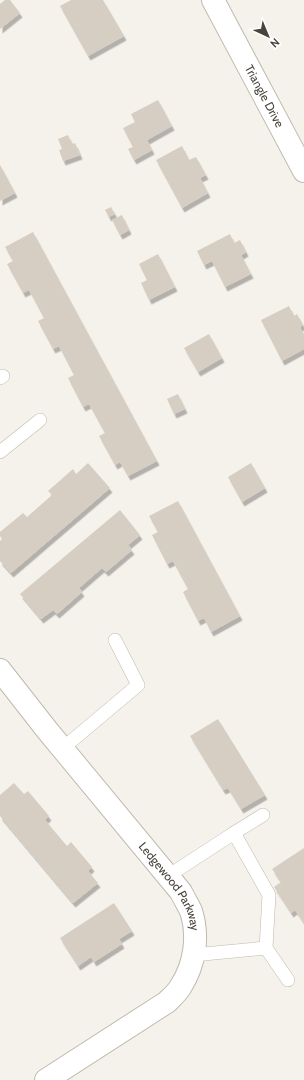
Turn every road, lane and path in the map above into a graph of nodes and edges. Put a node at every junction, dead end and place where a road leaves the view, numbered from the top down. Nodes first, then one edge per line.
1 (213, 0) edge
2 (304, 171) edge
3 (40, 420) dead end
4 (0, 452) edge
5 (115, 640) dead end
6 (0, 670) edge
7 (62, 749) junction
8 (263, 815) dead end
9 (234, 833) junction
10 (168, 876) junction
11 (266, 948) junction
12 (193, 955) junction
13 (288, 980) dead end
14 (46, 1080) edge

1 - 2 street, Triangle Drive
3 - 4 lane
5 - 7 lane
6 - 7 street, Ledgewood Parkway
7 - 10 street, Ledgewood Parkway
8 - 9 lane
9 - 10 lane
9 - 11 lane
10 - 12 street, Ledgewood Parkway
11 - 12 lane
11 - 13 lane
12 - 14 street, Ledgewood Parkway

